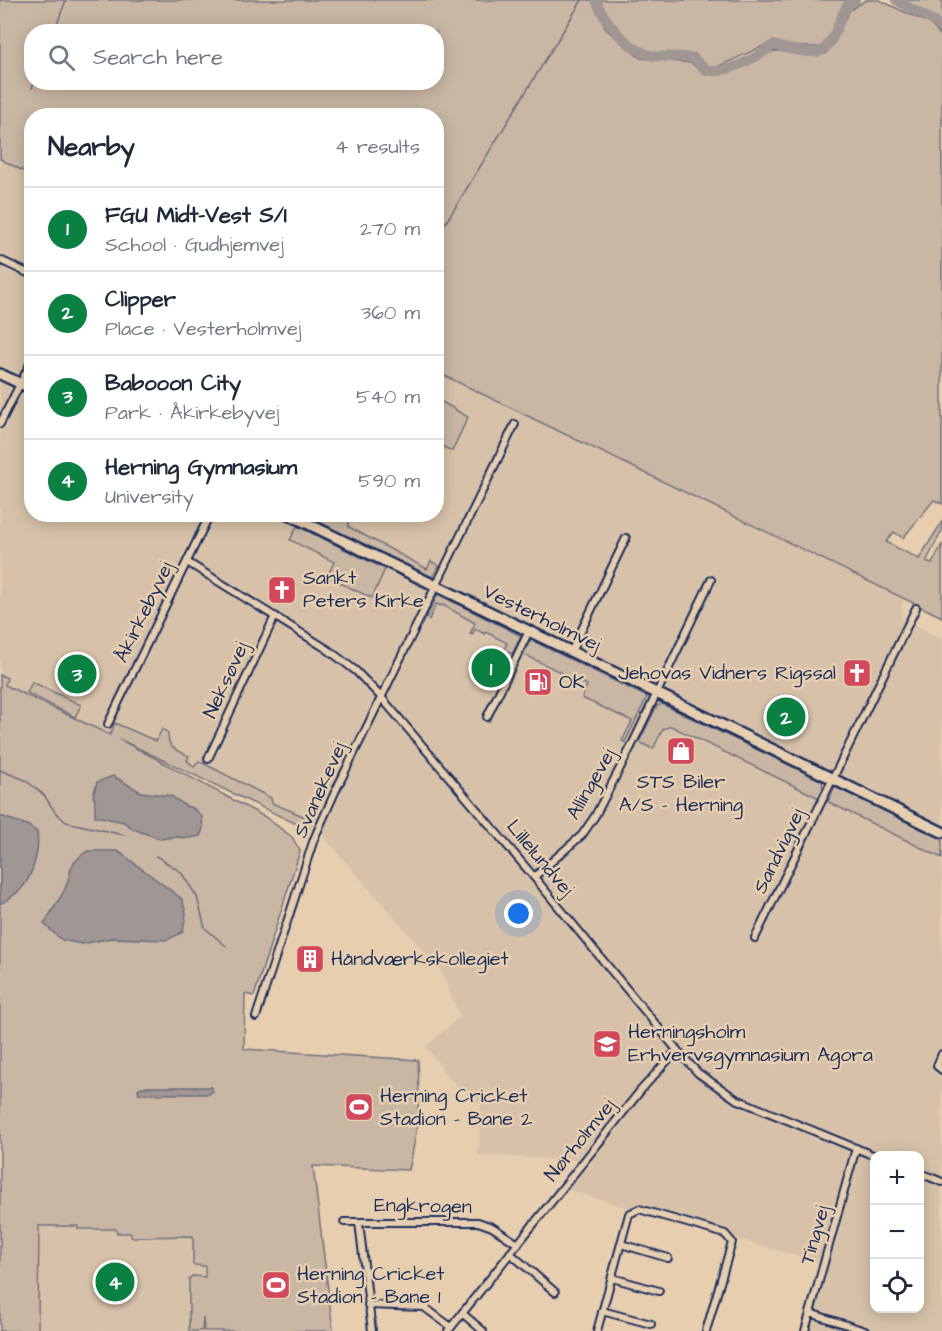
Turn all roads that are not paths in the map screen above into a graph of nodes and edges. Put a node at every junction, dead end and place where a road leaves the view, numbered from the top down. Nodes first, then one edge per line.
1 (0, 260) edge
2 (24, 271) edge
3 (0, 374) edge
4 (24, 376) edge
5 (20, 384) junction
6 (24, 386) edge
7 (0, 424) edge
8 (515, 424) dead end
9 (206, 522) edge
10 (304, 522) edge
11 (626, 538) dead end
12 (187, 562) junction
13 (711, 580) dead end
14 (436, 586) junction
15 (916, 608) dead end
16 (275, 616) junction
17 (529, 631) junction
18 (571, 652) junction
19 (657, 693) junction
20 (381, 697) junction
21 (487, 717) dead end
22 (108, 724) dead end
23 (207, 759) dead end
24 (832, 779) junction
25 (942, 832) edge
26 (534, 877) junction
27 (755, 938) dead end
28 (256, 1017) dead end
29 (677, 1050) junction
30 (942, 1054) edge
31 (942, 1070) edge
32 (856, 1148) junction
33 (870, 1153) edge
34 (924, 1175) edge
35 (942, 1182) edge
36 (344, 1222) dead end
37 (358, 1222) junction
38 (518, 1244) junction
39 (621, 1244) junction
40 (510, 1253) junction
41 (668, 1258) dead end
42 (612, 1278) junction
43 (659, 1291) dead end
44 (555, 1292) dead end
45 (368, 1305) junction
46 (602, 1311) junction
47 (462, 1313) junction
48 (810, 1313) junction
49 (651, 1324) dead end
50 (449, 1329) edge
51 (372, 1331) edge
52 (483, 1331) edge
53 (597, 1331) edge
54 (706, 1331) edge
55 (805, 1331) edge
56 (865, 1331) edge

1 - 2 street
3 - 5 street
4 - 5 street
5 - 6 street
5 - 7 street
8 - 14 street, Svanekevej
9 - 12 street, Åkirkebyvej
10 - 14 street, Vesterholmvej
11 - 18 street
12 - 16 street, Lillelundvej
12 - 22 street, Åkirkebyvej
13 - 19 street, Allingevej
14 - 17 street, Vesterholmvej
14 - 20 street, Svanekevej
15 - 24 street, Sandvigvej
16 - 20 street, Lillelundvej
16 - 23 street, Neksøvej
17 - 18 street, Vesterholmvej
17 - 21 street
18 - 19 street, Vesterholmvej
19 - 24 street, Vesterholmvej
19 - 26 street, Allingevej
20 - 26 street, Lillelundvej
20 - 28 street, Svanekevej
24 - 25 street, Vesterholmvej
24 - 27 street, Sandvigvej
26 - 29 street, Lillelundvej
29 - 32 street, Lillelundvej
29 - 38 street, Nørholmvej
30 - 31 street
32 - 33 street, Lillelundvej
32 - 48 street, Tingvej
34 - 35 street
36 - 37 street, Engkrogen
37 - 38 street, Engkrogen
37 - 45 street, Engkrogen
38 - 40 street, Nørholmvej
39 - 41 street
39 - 42 street
39 - 54 street
40 - 44 street
40 - 47 street, Nørholmvej
42 - 43 street
42 - 46 street
45 - 50 street
45 - 51 street, Engkrogen
46 - 49 street
46 - 53 street
47 - 50 street, Nørholmvej
47 - 52 street
48 - 55 street, Tingvej
48 - 56 street

